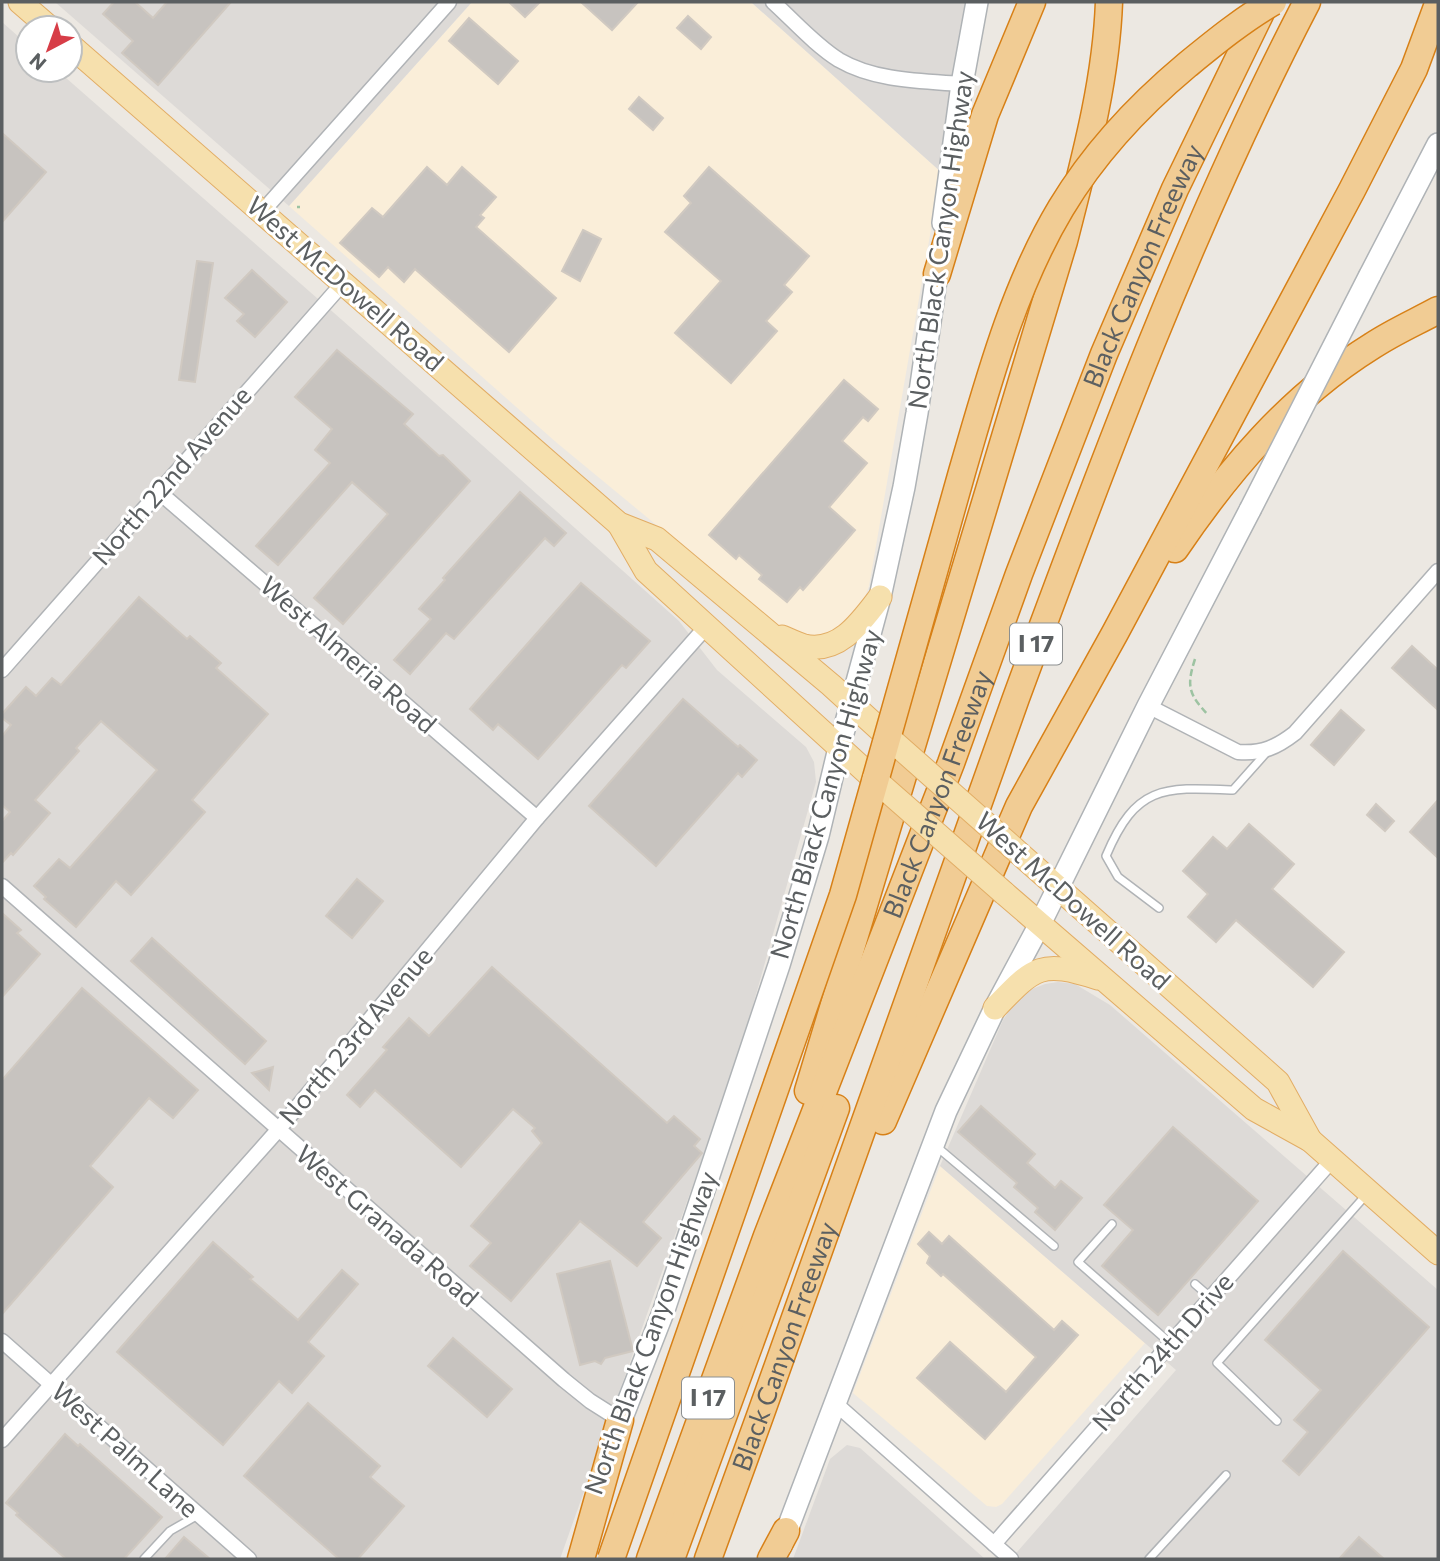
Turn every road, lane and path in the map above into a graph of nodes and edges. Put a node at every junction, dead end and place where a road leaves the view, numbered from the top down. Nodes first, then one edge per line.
1 (20, 2) edge
2 (449, 2) edge
3 (773, 2) edge
4 (977, 2) edge
5 (1032, 2) edge
6 (1109, 2) edge
7 (1266, 2) edge
8 (1273, 2) edge
9 (1307, 2) edge
10 (1438, 4) edge
11 (34, 14) edge
12 (84, 58) edge
13 (962, 84) junction
14 (1438, 144) edge
15 (262, 212) junction
16 (937, 274) junction
17 (343, 283) junction
18 (1438, 310) edge
19 (1073, 432) junction
20 (159, 492) junction
21 (620, 523) junction
22 (1438, 571) edge
23 (880, 597) junction
24 (706, 627) junction
25 (767, 631) junction
26 (1115, 633) junction
27 (1198, 652) dead end
28 (2, 670) edge
29 (851, 703) junction
30 (1148, 706) junction
31 (1208, 715) dead end
32 (839, 748) junction
33 (1269, 750) junction
34 (537, 818) junction
35 (2, 886) edge
36 (1058, 888) junction
37 (1159, 908) dead end
38 (1040, 924) junction
39 (1105, 980) junction
40 (995, 1007) junction
41 (278, 1130) junction
42 (1310, 1140) junction
43 (933, 1143) junction
44 (1332, 1160) junction
45 (1368, 1192) junction
46 (1112, 1224) dead end
47 (767, 1236) junction
48 (1054, 1246) dead end
49 (1438, 1253) edge
50 (1195, 1284) dead end
51 (1210, 1297) junction
52 (803, 1302) junction
53 (2, 1341) edge
54 (1170, 1343) junction
55 (50, 1383) junction
56 (836, 1404) junction
57 (620, 1420) junction
58 (1277, 1421) dead end
59 (2, 1440) edge
60 (1226, 1475) dead end
61 (198, 1515) junction
62 (786, 1531) junction
63 (994, 1544) junction
64 (144, 1559) edge
65 (248, 1559) edge
66 (569, 1559) edge
67 (581, 1559) edge
68 (611, 1559) edge
69 (650, 1559) edge
70 (671, 1559) edge
71 (708, 1559) edge
72 (771, 1559) edge
73 (777, 1559) edge
74 (1011, 1559) edge
75 (1149, 1559) edge

1 - 11 main road
2 - 15 street
3 - 13 street
4 - 13 main road, North Black Canyon Highway
5 - 16 highway
6 - 47 highway
7 - 19 highway, Black Canyon Freeway / I 17
8 - 68 highway, bridge
9 - 52 highway, Black Canyon Freeway / I 17
10 - 26 highway
12 - 15 main road, West McDowell Road
13 - 16 main road, North Black Canyon Highway
14 - 30 main road, bridge
15 - 17 main road, West McDowell Road
16 - 23 main road, North Black Canyon Highway
17 - 20 street, North 22nd Avenue
17 - 21 main road, West McDowell Road
18 - 26 highway
19 - 47 highway, Black Canyon Freeway / I 17
19 - 70 highway
20 - 28 street, North 22nd Avenue
20 - 34 street, West Almeria Road
21 - 24 main road, West McDowell Road
21 - 25 main road, West McDowell Road
22 - 33 street
23 - 25 main road
23 - 29 main road, North Black Canyon Highway
24 - 32 main road, West McDowell Road
24 - 34 street, North 23rd Avenue
25 - 29 main road, West McDowell Road
26 - 52 highway
27 - 31 path
29 - 32 main road, North Black Canyon Highway
29 - 36 main road, West McDowell Road, bridge
30 - 33 street
30 - 36 main road
32 - 38 main road, West McDowell Road, bridge
32 - 57 main road, North Black Canyon Highway
33 - 37 lane
34 - 41 street, North 23rd Avenue
35 - 41 street, West Granada Road
36 - 38 main road
36 - 42 main road, West McDowell Road
38 - 39 main road, West McDowell Road
38 - 40 main road
39 - 40 main road
39 - 42 main road, West McDowell Road
40 - 43 main road
41 - 55 street, North 23rd Avenue
41 - 57 street, West Granada Road
42 - 44 main road, West McDowell Road
43 - 48 lane
43 - 56 main road
44 - 45 main road, West McDowell Road
44 - 51 street, North 24th Drive
45 - 49 main road, West McDowell Road
45 - 58 lane
46 - 54 lane
47 - 69 highway, Black Canyon Freeway / I 17
50 - 51 lane
51 - 54 street, North 24th Drive
52 - 71 highway, Black Canyon Freeway / I 17
53 - 55 street, West Palm Lane
54 - 63 street, North 24th Drive
55 - 59 street, North 23rd Avenue
55 - 61 street, West Palm Lane
56 - 62 main road
56 - 63 street
57 - 66 main road, North Black Canyon Highway
57 - 67 highway
60 - 75 lane
61 - 64 lane
61 - 65 street, West Palm Lane
62 - 72 highway
62 - 73 main road
63 - 74 street

